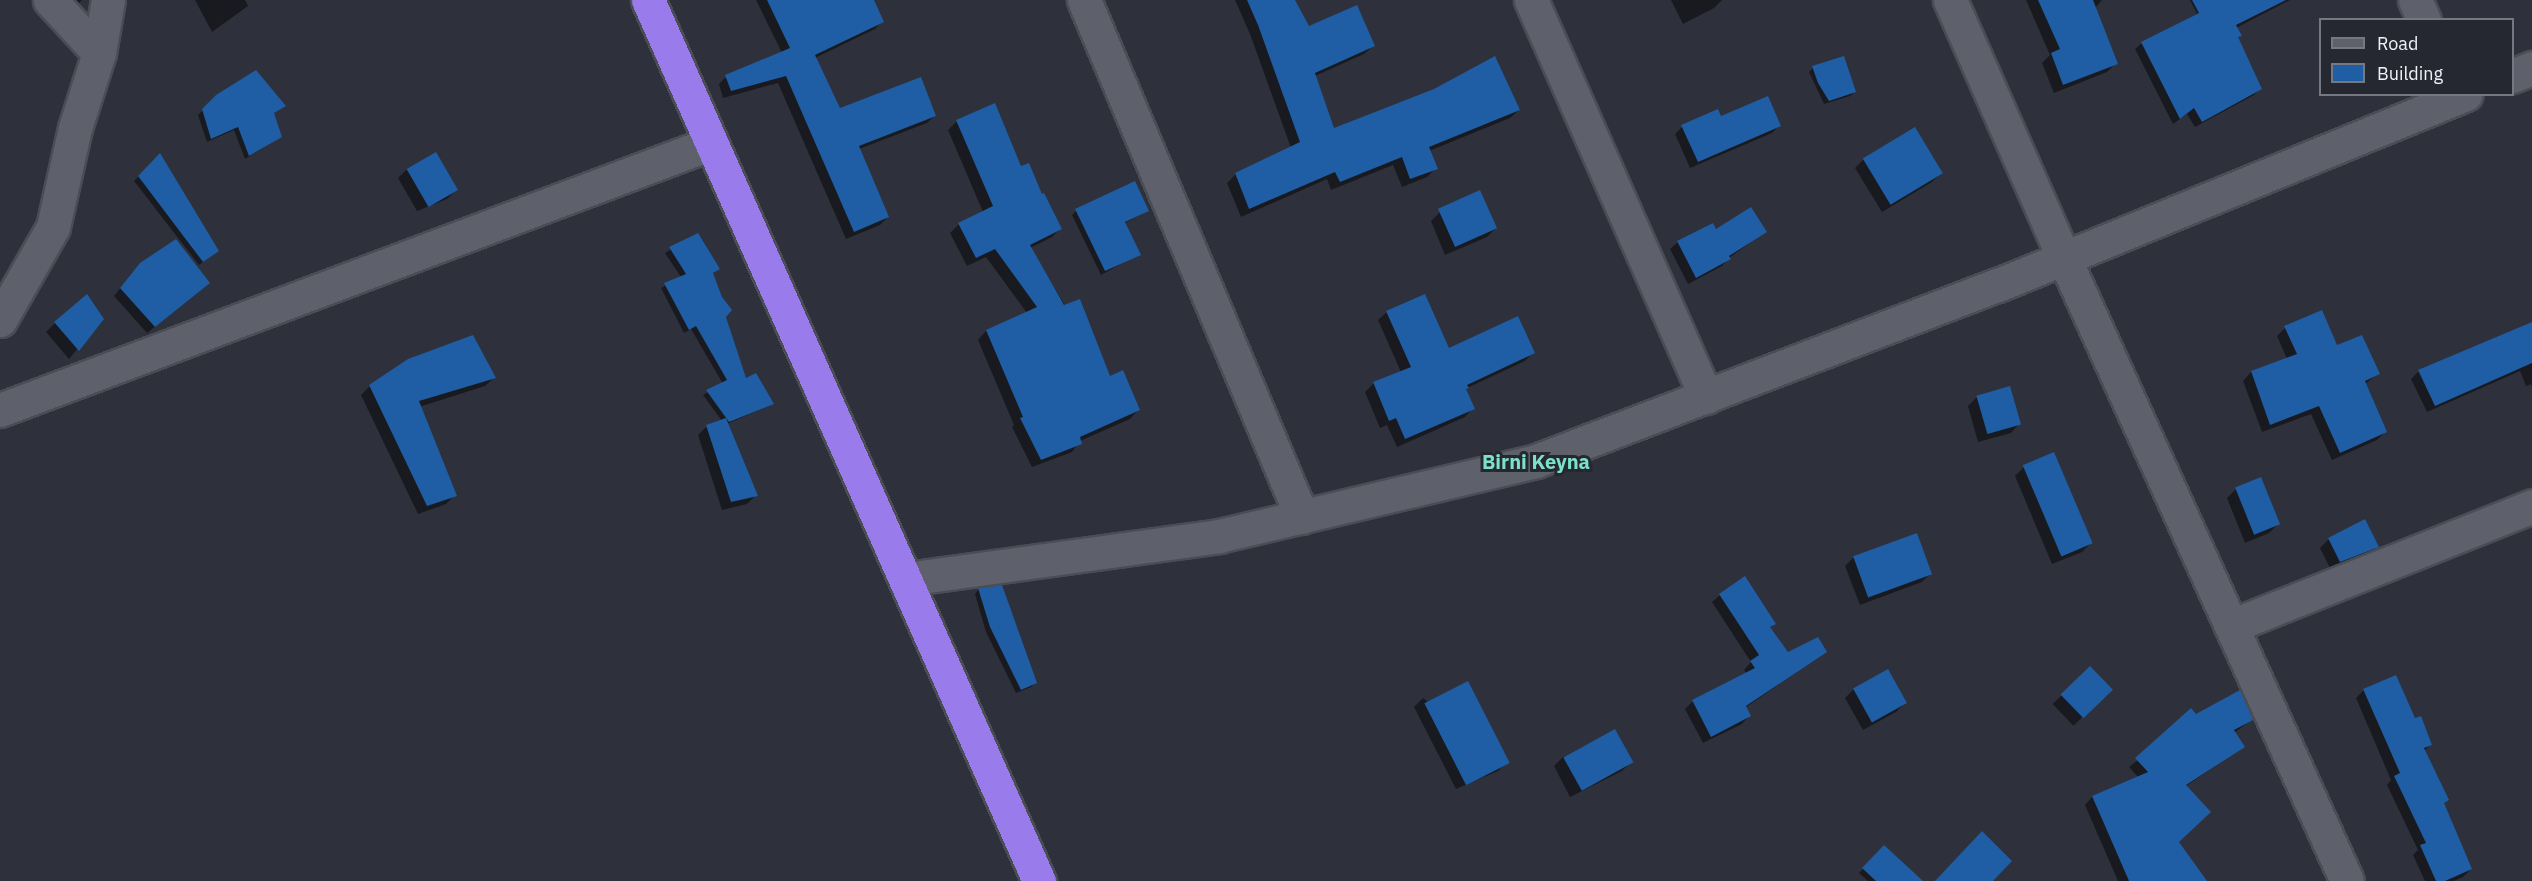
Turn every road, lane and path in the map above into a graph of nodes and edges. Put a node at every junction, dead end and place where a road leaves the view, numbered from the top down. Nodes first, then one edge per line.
1 (50, 0) edge
2 (108, 0) edge
3 (648, 0) edge
4 (1084, 0) edge
5 (1531, 0) edge
6 (1950, 0) edge
7 (2415, 0) edge
8 (2423, 18) edge
9 (99, 53) junction
10 (2532, 68) edge
11 (2514, 75) edge
12 (2460, 96) edge
13 (712, 143) junction
14 (2064, 258) junction
15 (0, 320) edge
16 (1706, 397) junction
17 (0, 410) edge
18 (2532, 506) edge
19 (1302, 517) junction
20 (906, 579) junction
21 (2231, 626) junction
22 (1039, 881) edge
23 (2347, 881) edge

1 - 9 street
2 - 9 street
3 - 13 highway
4 - 19 street
5 - 16 street
6 - 14 street
7 - 8 street
9 - 15 street
10 - 11 street
12 - 14 street
13 - 17 street
13 - 20 highway
14 - 16 street
14 - 21 street
16 - 19 street
18 - 21 street
19 - 20 street
20 - 22 highway
21 - 23 street

